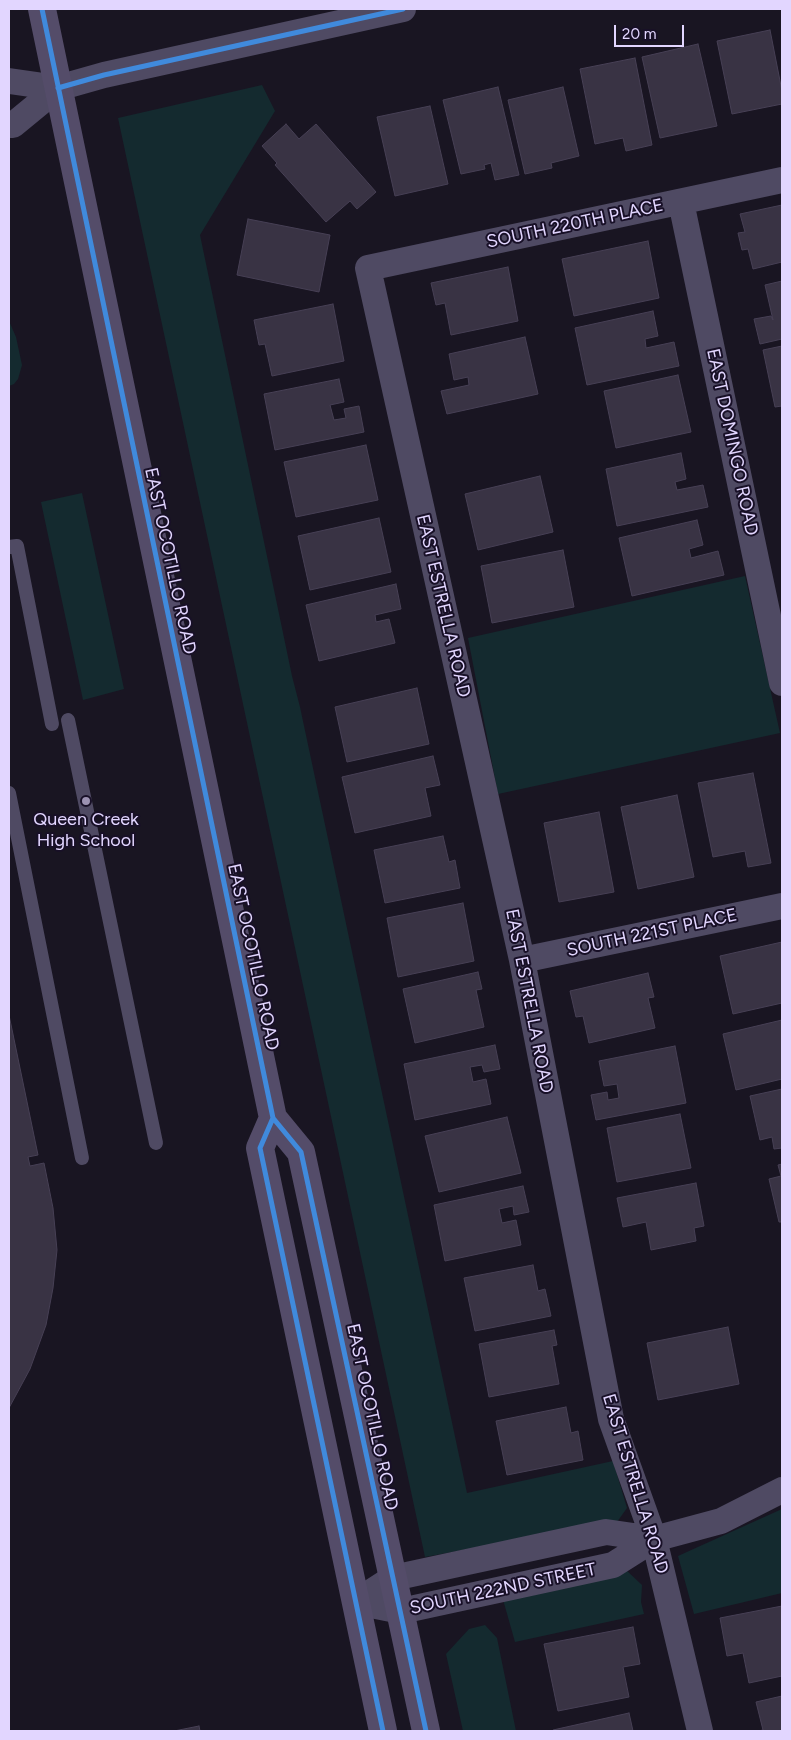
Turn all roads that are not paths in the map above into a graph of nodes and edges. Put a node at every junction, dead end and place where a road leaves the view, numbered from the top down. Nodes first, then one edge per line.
1 (42, 9) edge
2 (404, 9) edge
3 (9, 80) edge
4 (58, 88) junction
5 (9, 126) edge
6 (782, 180) edge
7 (681, 202) junction
8 (368, 268) joint
9 (9, 547) edge
10 (782, 683) edge
11 (68, 720) dead end
12 (52, 724) dead end
13 (9, 793) edge
14 (782, 906) edge
15 (522, 960) junction
16 (273, 1118) junction
17 (156, 1143) dead end
18 (82, 1158) dead end
19 (782, 1490) edge
20 (654, 1539) junction
21 (393, 1578) junction
22 (356, 1602) junction
23 (401, 1611) junction
24 (383, 1731) edge
25 (426, 1731) edge
26 (700, 1731) edge

1 - 4 main road, EAST OCOTILLO ROAD
2 - 4 street
3 - 4 street
4 - 5 street
4 - 16 main road, EAST OCOTILLO ROAD
6 - 7 street, SOUTH 220TH PLACE
7 - 8 street, SOUTH 220TH PLACE
7 - 10 street, EAST DOMINGO ROAD
8 - 15 street, EAST ESTRELLA ROAD
9 - 12 lane
11 - 17 lane
13 - 18 lane
14 - 15 street, SOUTH 221ST PLACE
15 - 20 street, EAST ESTRELLA ROAD
16 - 21 main road, EAST OCOTILLO ROAD
16 - 22 main road
19 - 20 street, SOUTH 222ND STREET
20 - 21 street, SOUTH 222ND STREET
20 - 23 street, SOUTH 222ND STREET
20 - 26 street, EAST ESTRELLA ROAD
21 - 22 street, SOUTH 222ND STREET
21 - 23 main road, EAST OCOTILLO ROAD
22 - 23 street, SOUTH 222ND STREET
22 - 24 main road
23 - 25 main road, EAST OCOTILLO ROAD

